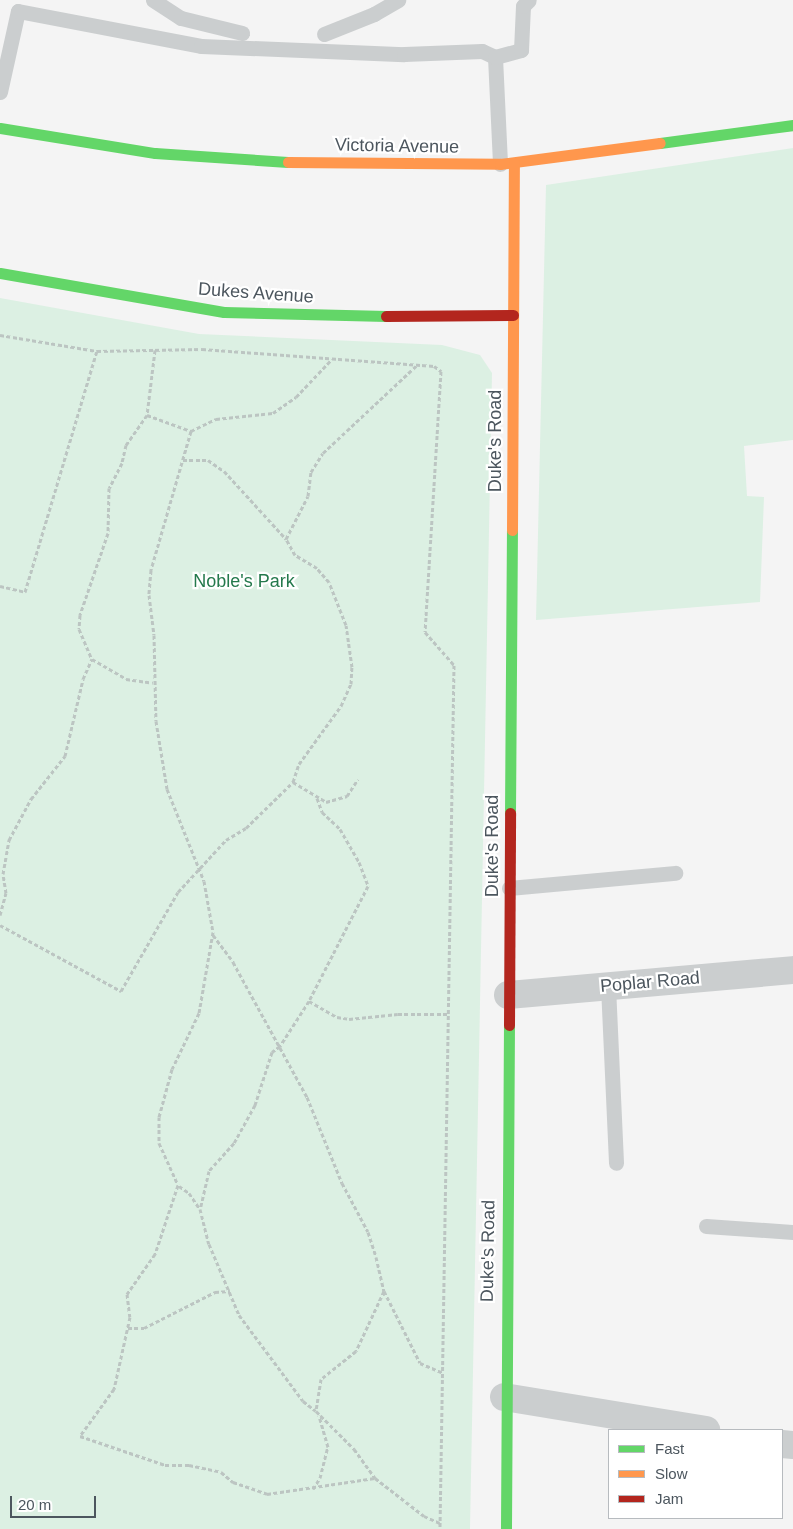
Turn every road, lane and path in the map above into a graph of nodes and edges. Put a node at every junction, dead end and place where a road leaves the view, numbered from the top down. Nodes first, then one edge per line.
1 (154, 0) edge
2 (398, 0) edge
3 (530, 0) edge
4 (242, 33) dead end
5 (324, 34) dead end
6 (495, 57) junction
7 (0, 92) edge
8 (793, 125) edge
9 (0, 128) edge
10 (507, 164) junction
11 (0, 273) edge
12 (513, 314) junction
13 (0, 335) edge
14 (155, 350) junction
15 (96, 351) junction
16 (332, 359) junction
17 (417, 365) junction
18 (147, 415) junction
19 (191, 431) junction
20 (183, 460) junction
21 (286, 538) junction
22 (0, 586) edge
23 (92, 660) junction
24 (153, 683) junction
25 (358, 779) dead end
26 (293, 782) junction
27 (318, 798) junction
28 (200, 868) junction
29 (675, 872) dead end
30 (509, 888) junction
31 (0, 915) edge
32 (0, 925) edge
33 (213, 935) junction
34 (793, 970) edge
35 (608, 986) junction
36 (508, 995) junction
37 (309, 1001) junction
38 (450, 1014) junction
39 (280, 1046) junction
40 (616, 1163) dead end
41 (178, 1185) junction
42 (200, 1209) junction
43 (706, 1226) dead end
44 (793, 1232) edge
45 (230, 1291) junction
46 (384, 1291) junction
47 (128, 1328) junction
48 (443, 1373) junction
49 (504, 1397) junction
50 (317, 1413) junction
51 (700, 1429) edge
52 (375, 1478) junction
53 (313, 1489) junction
54 (440, 1523) junction
55 (440, 1529) edge
56 (506, 1529) edge

1 - 4 lane
2 - 5 lane
3 - 6 lane
6 - 7 lane
6 - 10 lane
8 - 10 street, Victoria Avenue
9 - 10 street, Victoria Avenue
10 - 12 street, Duke's Road
11 - 12 street, Dukes Avenue
12 - 30 street, Duke's Road
13 - 15 path
14 - 15 path
14 - 16 path
14 - 18 path
15 - 22 path
16 - 17 path
16 - 19 path
17 - 21 path
17 - 38 path
18 - 19 path
18 - 23 path
19 - 20 path
20 - 21 path
20 - 24 path
21 - 26 path
23 - 24 path
23 - 31 path
24 - 28 path
25 - 27 path
26 - 27 path
26 - 28 path
27 - 37 path
28 - 32 path
28 - 33 path
29 - 30 lane
30 - 36 street, Duke's Road
33 - 39 path
33 - 41 path
34 - 35 street, Poplar Road
35 - 36 street, Poplar Road
35 - 40 lane
36 - 49 street, Duke's Road
37 - 38 path
37 - 39 path
38 - 48 path
39 - 42 path
39 - 46 path
41 - 42 path
41 - 47 path
42 - 45 path
43 - 44 lane
45 - 47 path
45 - 50 path
46 - 48 path
46 - 50 path
47 - 53 path
48 - 54 path
49 - 51 street
49 - 56 street, Duke's Road
50 - 52 path
50 - 53 path
52 - 53 path
52 - 54 path
54 - 55 path

